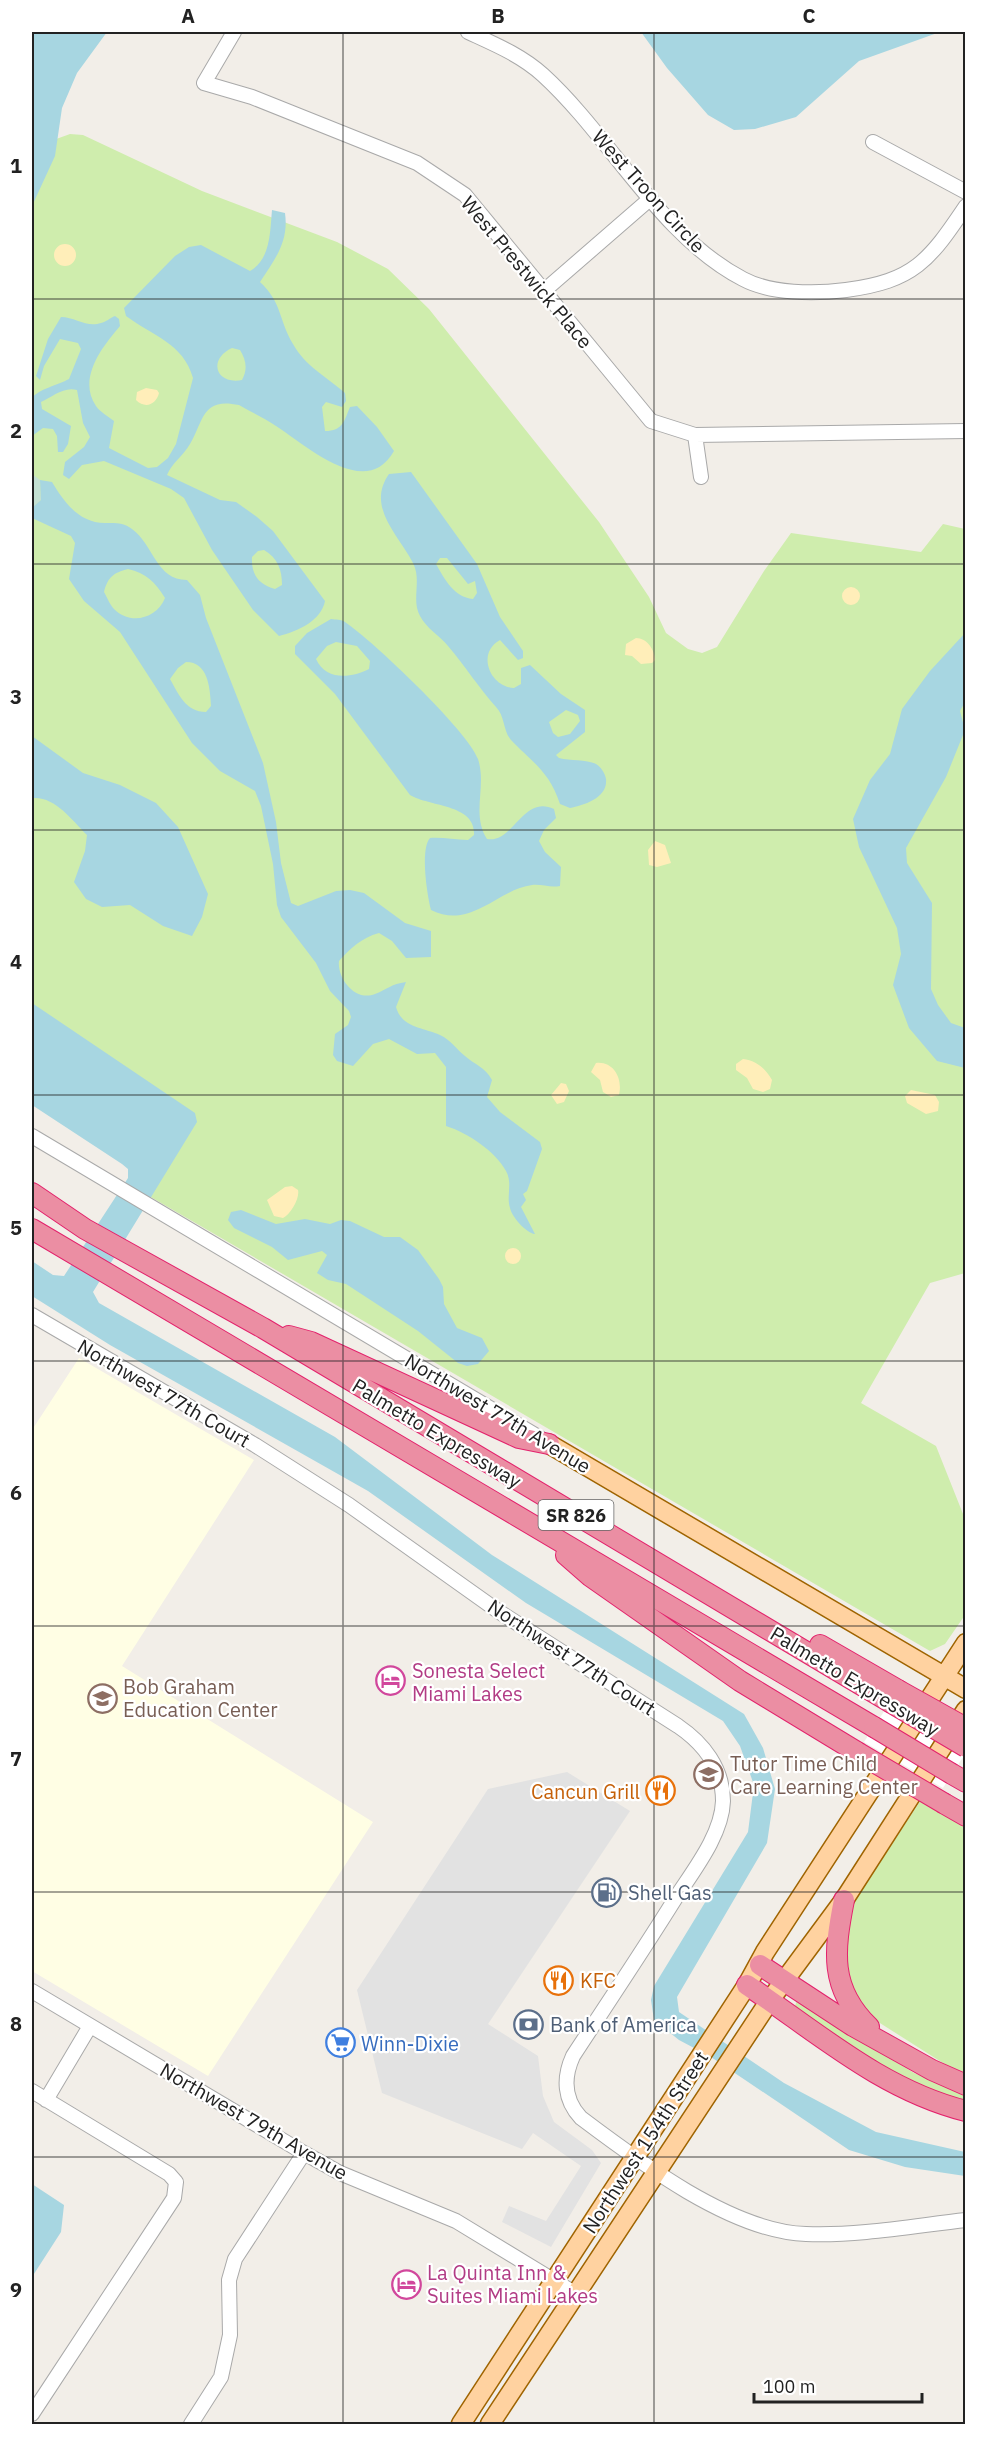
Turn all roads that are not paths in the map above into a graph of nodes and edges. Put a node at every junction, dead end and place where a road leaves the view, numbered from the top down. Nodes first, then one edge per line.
1 (234, 32) edge
2 (468, 32) edge
3 (873, 142) dead end
4 (966, 192) edge
5 (651, 198) junction
6 (966, 206) edge
7 (545, 290) junction
8 (966, 430) edge
9 (694, 435) junction
10 (701, 477) dead end
11 (32, 1136) edge
12 (32, 1193) edge
13 (32, 1229) edge
14 (32, 1315) edge
15 (263, 1328) junction
16 (549, 1444) junction
17 (530, 1524) junction
18 (966, 1643) edge
19 (944, 1677) junction
20 (966, 1689) edge
21 (894, 1696) junction
22 (966, 1710) edge
23 (966, 1728) edge
24 (966, 1747) edge
25 (959, 1778) edge
26 (966, 1816) edge
27 (844, 1900) junction
28 (760, 1965) junction
29 (785, 1982) junction
30 (747, 1985) junction
31 (32, 1991) edge
32 (770, 2001) junction
33 (90, 2026) junction
34 (884, 2042) junction
35 (966, 2085) edge
36 (32, 2091) edge
37 (46, 2100) junction
38 (966, 2111) edge
39 (304, 2153) junction
40 (635, 2158) junction
41 (658, 2174) junction
42 (966, 2220) edge
43 (555, 2281) junction
44 (576, 2294) junction
45 (32, 2414) edge
46 (191, 2424) edge
47 (461, 2424) edge
48 (490, 2424) edge

1 - 7 street, West Prestwick Place
2 - 5 street, West Troon Circle
3 - 4 street
5 - 6 street, West Troon Circle
5 - 7 street
7 - 9 street, West Prestwick Place
8 - 9 street, West Prestwick Place
9 - 10 street
11 - 16 street, Northwest 77th Avenue
12 - 15 highway, Palmetto Expressway / SR 826
13 - 17 highway, Palmetto Expressway / SR 826
14 - 40 street, Northwest 77th Court
15 - 16 highway
15 - 21 highway, Palmetto Expressway / SR 826
16 - 19 main road, Northwest 77th Avenue
17 - 25 highway, Palmetto Expressway / SR 826, bridge
17 - 26 highway, bridge
18 - 19 main road, Northwest 154th Street
19 - 20 main road, Northwest 77th Avenue
19 - 28 main road, Northwest 154th Street
21 - 23 highway, bridge
21 - 24 highway, Palmetto Expressway / SR 826, bridge
22 - 27 main road, Northwest 154th Street
27 - 29 main road, Northwest 154th Street
27 - 34 highway
28 - 29 highway
28 - 30 main road, Northwest 154th Street
29 - 32 main road, Northwest 154th Street
29 - 34 highway
30 - 32 highway
30 - 40 main road, Northwest 154th Street
31 - 33 street, Northwest 79th Avenue
32 - 38 highway
32 - 41 main road, Northwest 154th Street
33 - 37 street
33 - 39 street, Northwest 79th Avenue
34 - 35 highway
36 - 37 street
37 - 45 street
39 - 43 street, Northwest 79th Avenue
39 - 46 street
40 - 41 street, Northwest 77th Court
40 - 43 main road, Northwest 154th Street
41 - 42 street, Northwest 77th Court
41 - 44 main road, Northwest 154th Street
43 - 44 street, Northwest 79th Avenue
43 - 47 main road, Northwest 154th Street
44 - 48 main road, Northwest 154th Street

